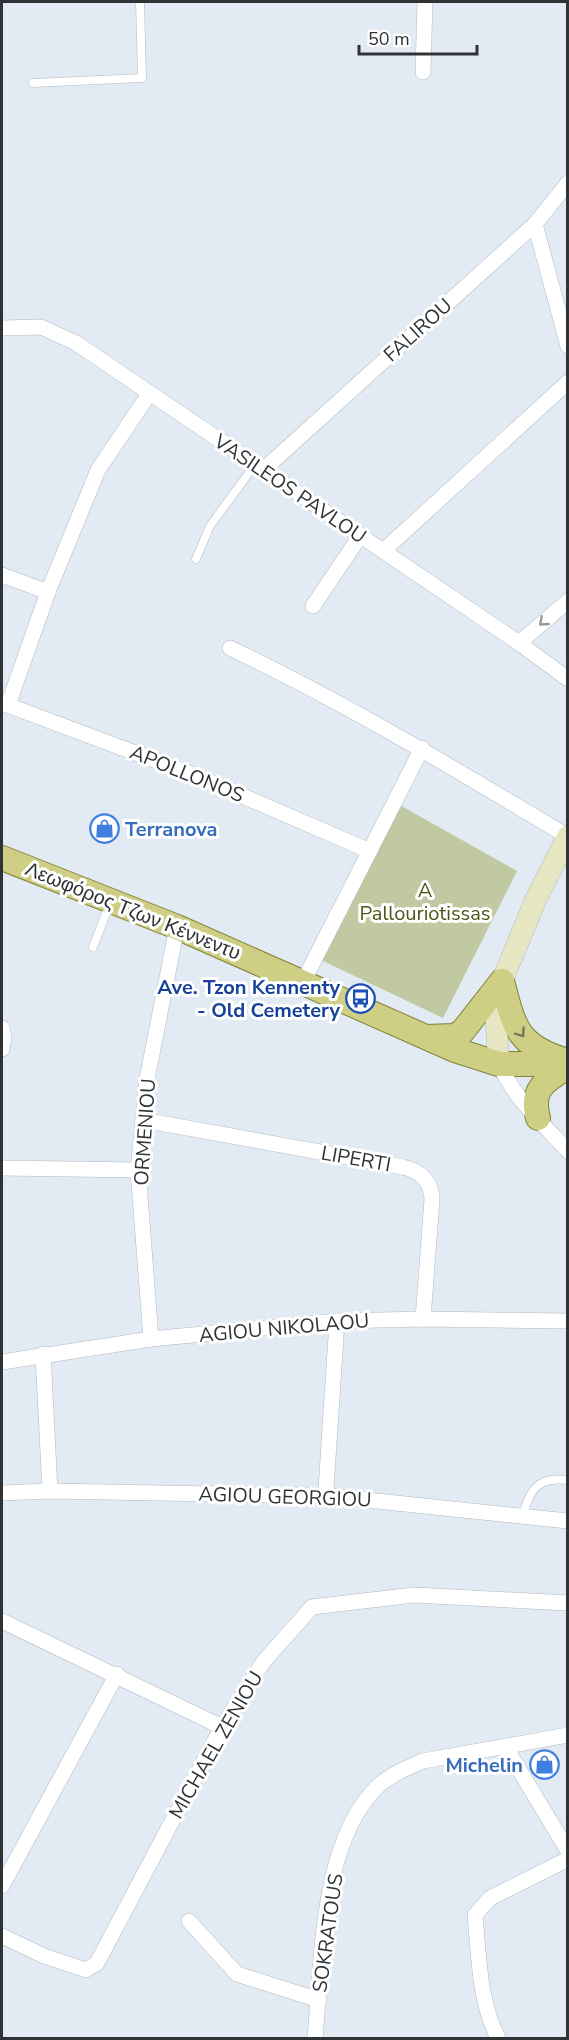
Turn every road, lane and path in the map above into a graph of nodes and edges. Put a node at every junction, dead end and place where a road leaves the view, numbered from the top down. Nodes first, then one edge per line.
1 (140, 2) edge
2 (425, 2) edge
3 (423, 72) dead end
4 (33, 83) dead end
5 (567, 183) edge
6 (535, 224) junction
7 (2, 328) edge
8 (567, 346) edge
9 (567, 382) edge
10 (149, 394) junction
11 (258, 469) junction
12 (360, 536) junction
13 (382, 551) junction
14 (196, 559) dead end
15 (2, 574) edge
16 (48, 592) junction
17 (567, 601) edge
18 (313, 606) dead end
19 (519, 643) junction
20 (231, 648) dead end
21 (567, 679) edge
22 (5, 704) edge
23 (422, 748) junction
24 (567, 836) edge
25 (370, 851) junction
26 (2, 858) edge
27 (111, 900) junction
28 (177, 927) junction
29 (93, 947) dead end
30 (502, 981) junction
31 (303, 982) junction
32 (2, 1028) edge
33 (424, 1037) junction
34 (2, 1049) edge
35 (499, 1064) junction
36 (567, 1064) edge
37 (537, 1118) junction
38 (143, 1120) junction
39 (567, 1151) edge
40 (2, 1168) edge
41 (138, 1170) junction
42 (423, 1319) junction
43 (567, 1321) edge
44 (337, 1322) junction
45 (152, 1339) junction
46 (43, 1354) junction
47 (2, 1362) edge
48 (567, 1480) edge
49 (50, 1491) junction
50 (2, 1494) edge
51 (329, 1496) junction
52 (522, 1516) junction
53 (567, 1521) edge
54 (567, 1604) edge
55 (2, 1621) edge
56 (117, 1674) junction
57 (222, 1726) junction
58 (567, 1735) edge
59 (505, 1746) junction
60 (567, 1851) edge
61 (567, 1859) edge
62 (2, 1886) edge
63 (189, 1921) dead end
64 (2, 1936) edge
65 (319, 2000) junction
66 (315, 2038) edge
67 (498, 2038) edge

1 - 4 lane
2 - 3 street
5 - 6 street, FALIROU
6 - 8 street
6 - 11 street, FALIROU
7 - 10 street, VASILEOS PAVLOU
9 - 13 street
10 - 11 street, VASILEOS PAVLOU
10 - 16 street
11 - 12 street, VASILEOS PAVLOU
11 - 14 lane
12 - 13 street, VASILEOS PAVLOU
12 - 18 street
13 - 19 street, VASILEOS PAVLOU
15 - 16 street
16 - 22 street
17 -> 19 street
19 - 21 street, VASILEOS PAVLOU
20 - 23 street
22 - 25 street, APOLLONOS
23 - 24 street
23 - 25 street
24 - 30 street
25 - 31 street
26 - 27 main road, Λεωφόρος Τζων Κέννεντυ
27 - 28 main road, Λεωφόρος Τζων Κέννεντυ
27 - 29 lane
28 - 31 main road, Λεωφόρος Τζων Κέννεντυ
28 - 38 street, ORMENIOU
30 - 33 main road
30 - 35 street
30 -> 36 main road
31 - 33 main road, Λεωφόρος Τζων Κέννεντυ
32 - 34 street
33 - 35 main road, Λεωφόρος Τζων Κέννεντυ
35 - 36 main road, Λεωφόρος Τζων Κέννεντυ
35 - 37 street
36 - 37 main road
37 - 39 street
38 - 41 street, ORMENIOU
38 - 42 street, LIPERTI
40 - 41 street
41 - 45 street, ORMENIOU
42 - 43 street, AGIOU NIKOLAOU
42 - 44 street, AGIOU NIKOLAOU
44 - 45 street, AGIOU NIKOLAOU
44 - 51 street
45 - 46 street, AGIOU NIKOLAOU
46 - 47 street, AGIOU NIKOLAOU
46 - 49 street
48 - 52 lane
49 - 50 street, AGIOU GEORGIOU
49 - 51 street, AGIOU GEORGIOU
51 - 52 street, AGIOU GEORGIOU
52 - 53 street, AGIOU GEORGIOU
54 - 57 street, MICHAEL ZENIOU
55 - 56 street
56 - 57 street
56 - 62 street
57 - 64 street, MICHAEL ZENIOU
58 - 59 street, SOKRATOUS
59 - 60 street
59 - 65 street, SOKRATOUS
61 - 67 street
63 - 65 street
65 - 66 street, SOKRATOUS

